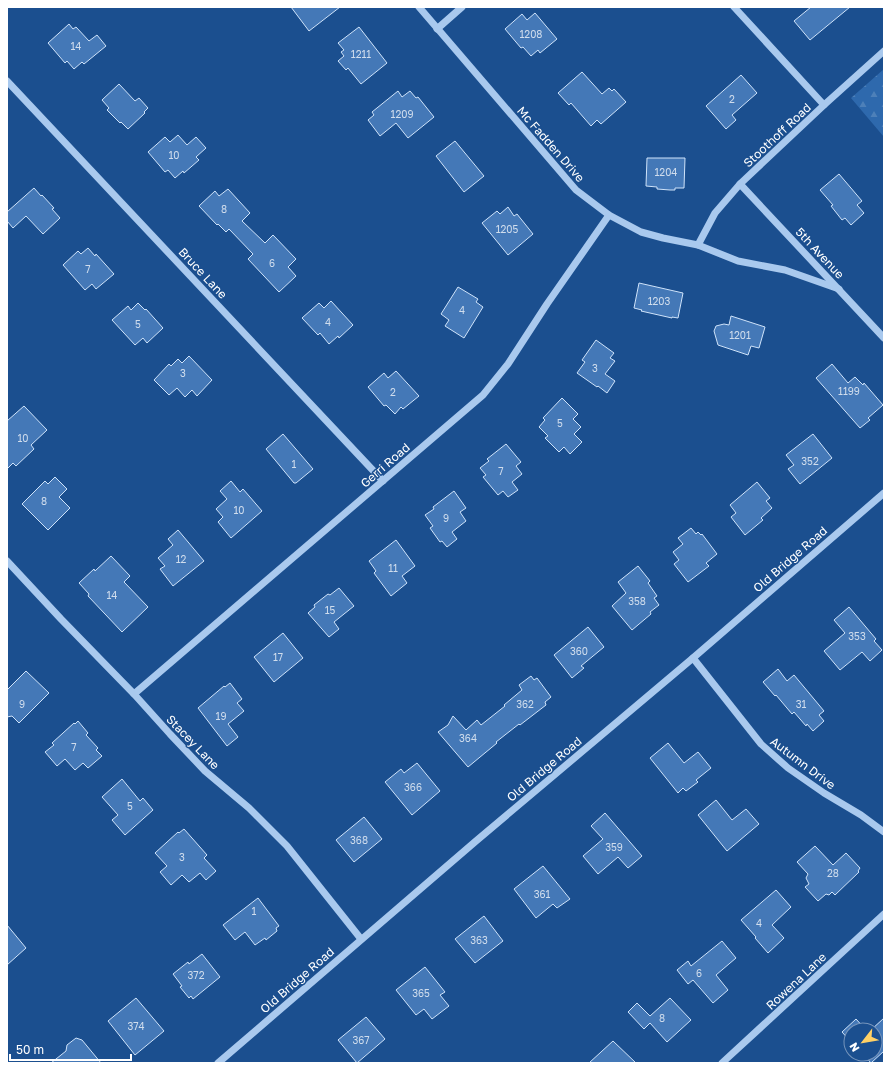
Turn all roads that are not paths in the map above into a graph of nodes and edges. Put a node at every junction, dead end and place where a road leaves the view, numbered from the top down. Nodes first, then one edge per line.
1 (419, 7) edge
2 (462, 7) edge
3 (734, 7) edge
4 (437, 29) junction
5 (884, 52) edge
6 (7, 81) edge
7 (824, 105) junction
8 (740, 184) junction
9 (609, 215) junction
10 (698, 245) junction
11 (839, 289) junction
12 (884, 338) edge
13 (384, 481) junction
14 (884, 493) edge
15 (7, 561) edge
16 (693, 658) junction
17 (134, 694) junction
18 (884, 832) edge
19 (884, 914) edge
20 (361, 939) junction
21 (218, 1063) edge
22 (722, 1063) edge

1 - 4 street, Mc Fadden Drive
2 - 4 street
3 - 7 street
4 - 9 street, Mc Fadden Drive
5 - 7 street, Stoothoff Road
6 - 13 street, Bruce Lane
7 - 8 street, Stoothoff Road
8 - 10 street, Stoothoff Road
8 - 11 street, 5th Avenue
9 - 10 street, Mc Fadden Drive
9 - 13 street, Gerri Road
10 - 11 street, Mc Fadden Drive
11 - 12 street, 5th Avenue
13 - 17 street, Gerri Road
14 - 16 street, Old Bridge Road
15 - 17 street, Stacey Lane
16 - 18 street, Autumn Drive
16 - 20 street, Old Bridge Road
17 - 20 street, Stacey Lane
19 - 22 street, Rowena Lane
20 - 21 street, Old Bridge Road

